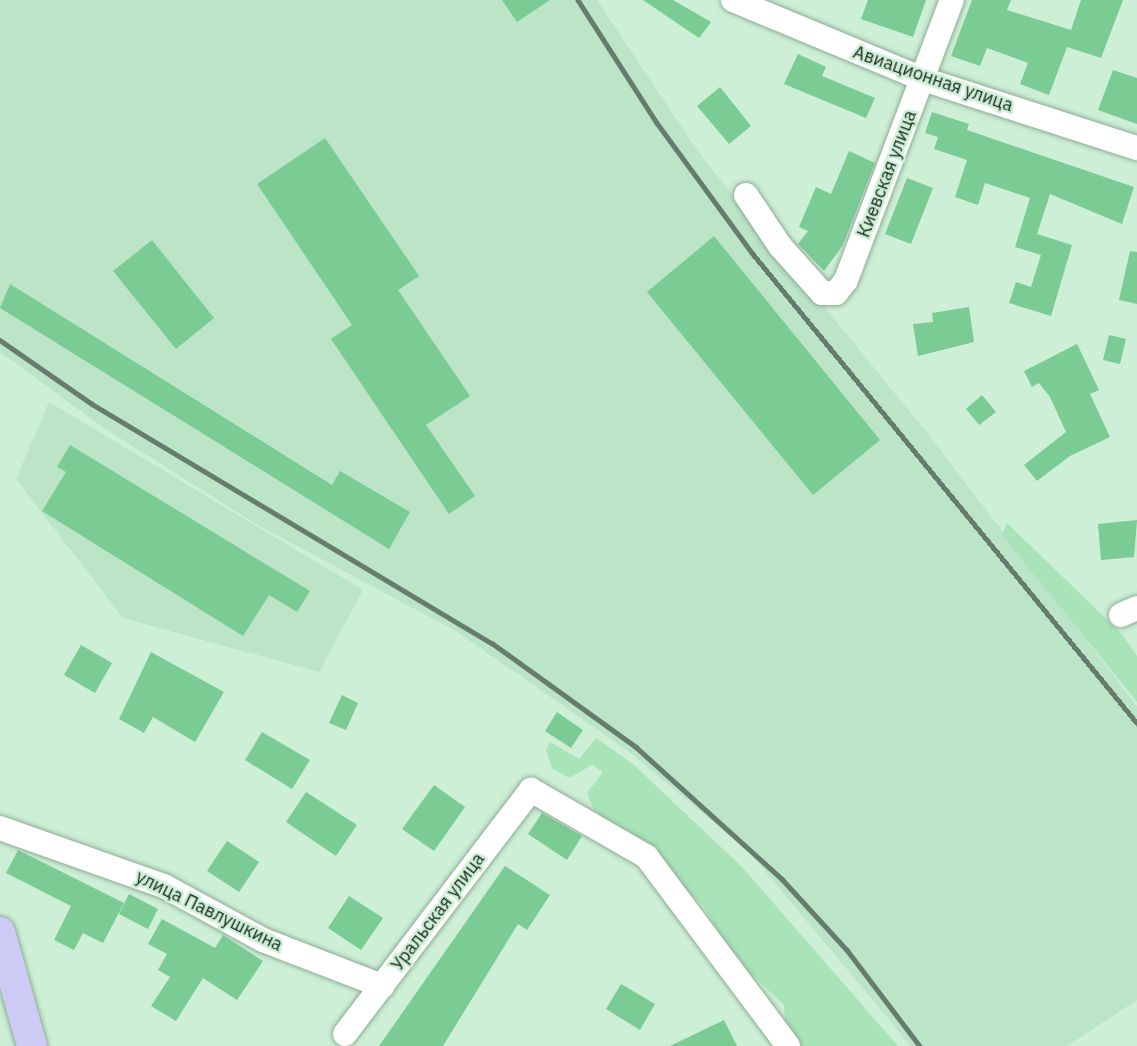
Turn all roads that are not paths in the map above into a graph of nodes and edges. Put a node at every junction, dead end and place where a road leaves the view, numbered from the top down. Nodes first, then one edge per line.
1 (734, 0) edge
2 (952, 0) edge
3 (923, 79) junction
4 (1137, 148) edge
5 (746, 195) dead end
6 (0, 828) edge
7 (0, 932) edge
8 (382, 986) junction
9 (345, 1034) dead end
10 (32, 1046) edge
11 (788, 1046) edge

1 - 3 street, Авиационная улица
2 - 3 street, Киевская улица
3 - 4 street, Авиационная улица
3 - 5 street, Киевская улица
6 - 8 street, улица Павлушкина
7 - 10 main road
8 - 9 street, Уральская улица
8 - 11 street, Уральская улица

